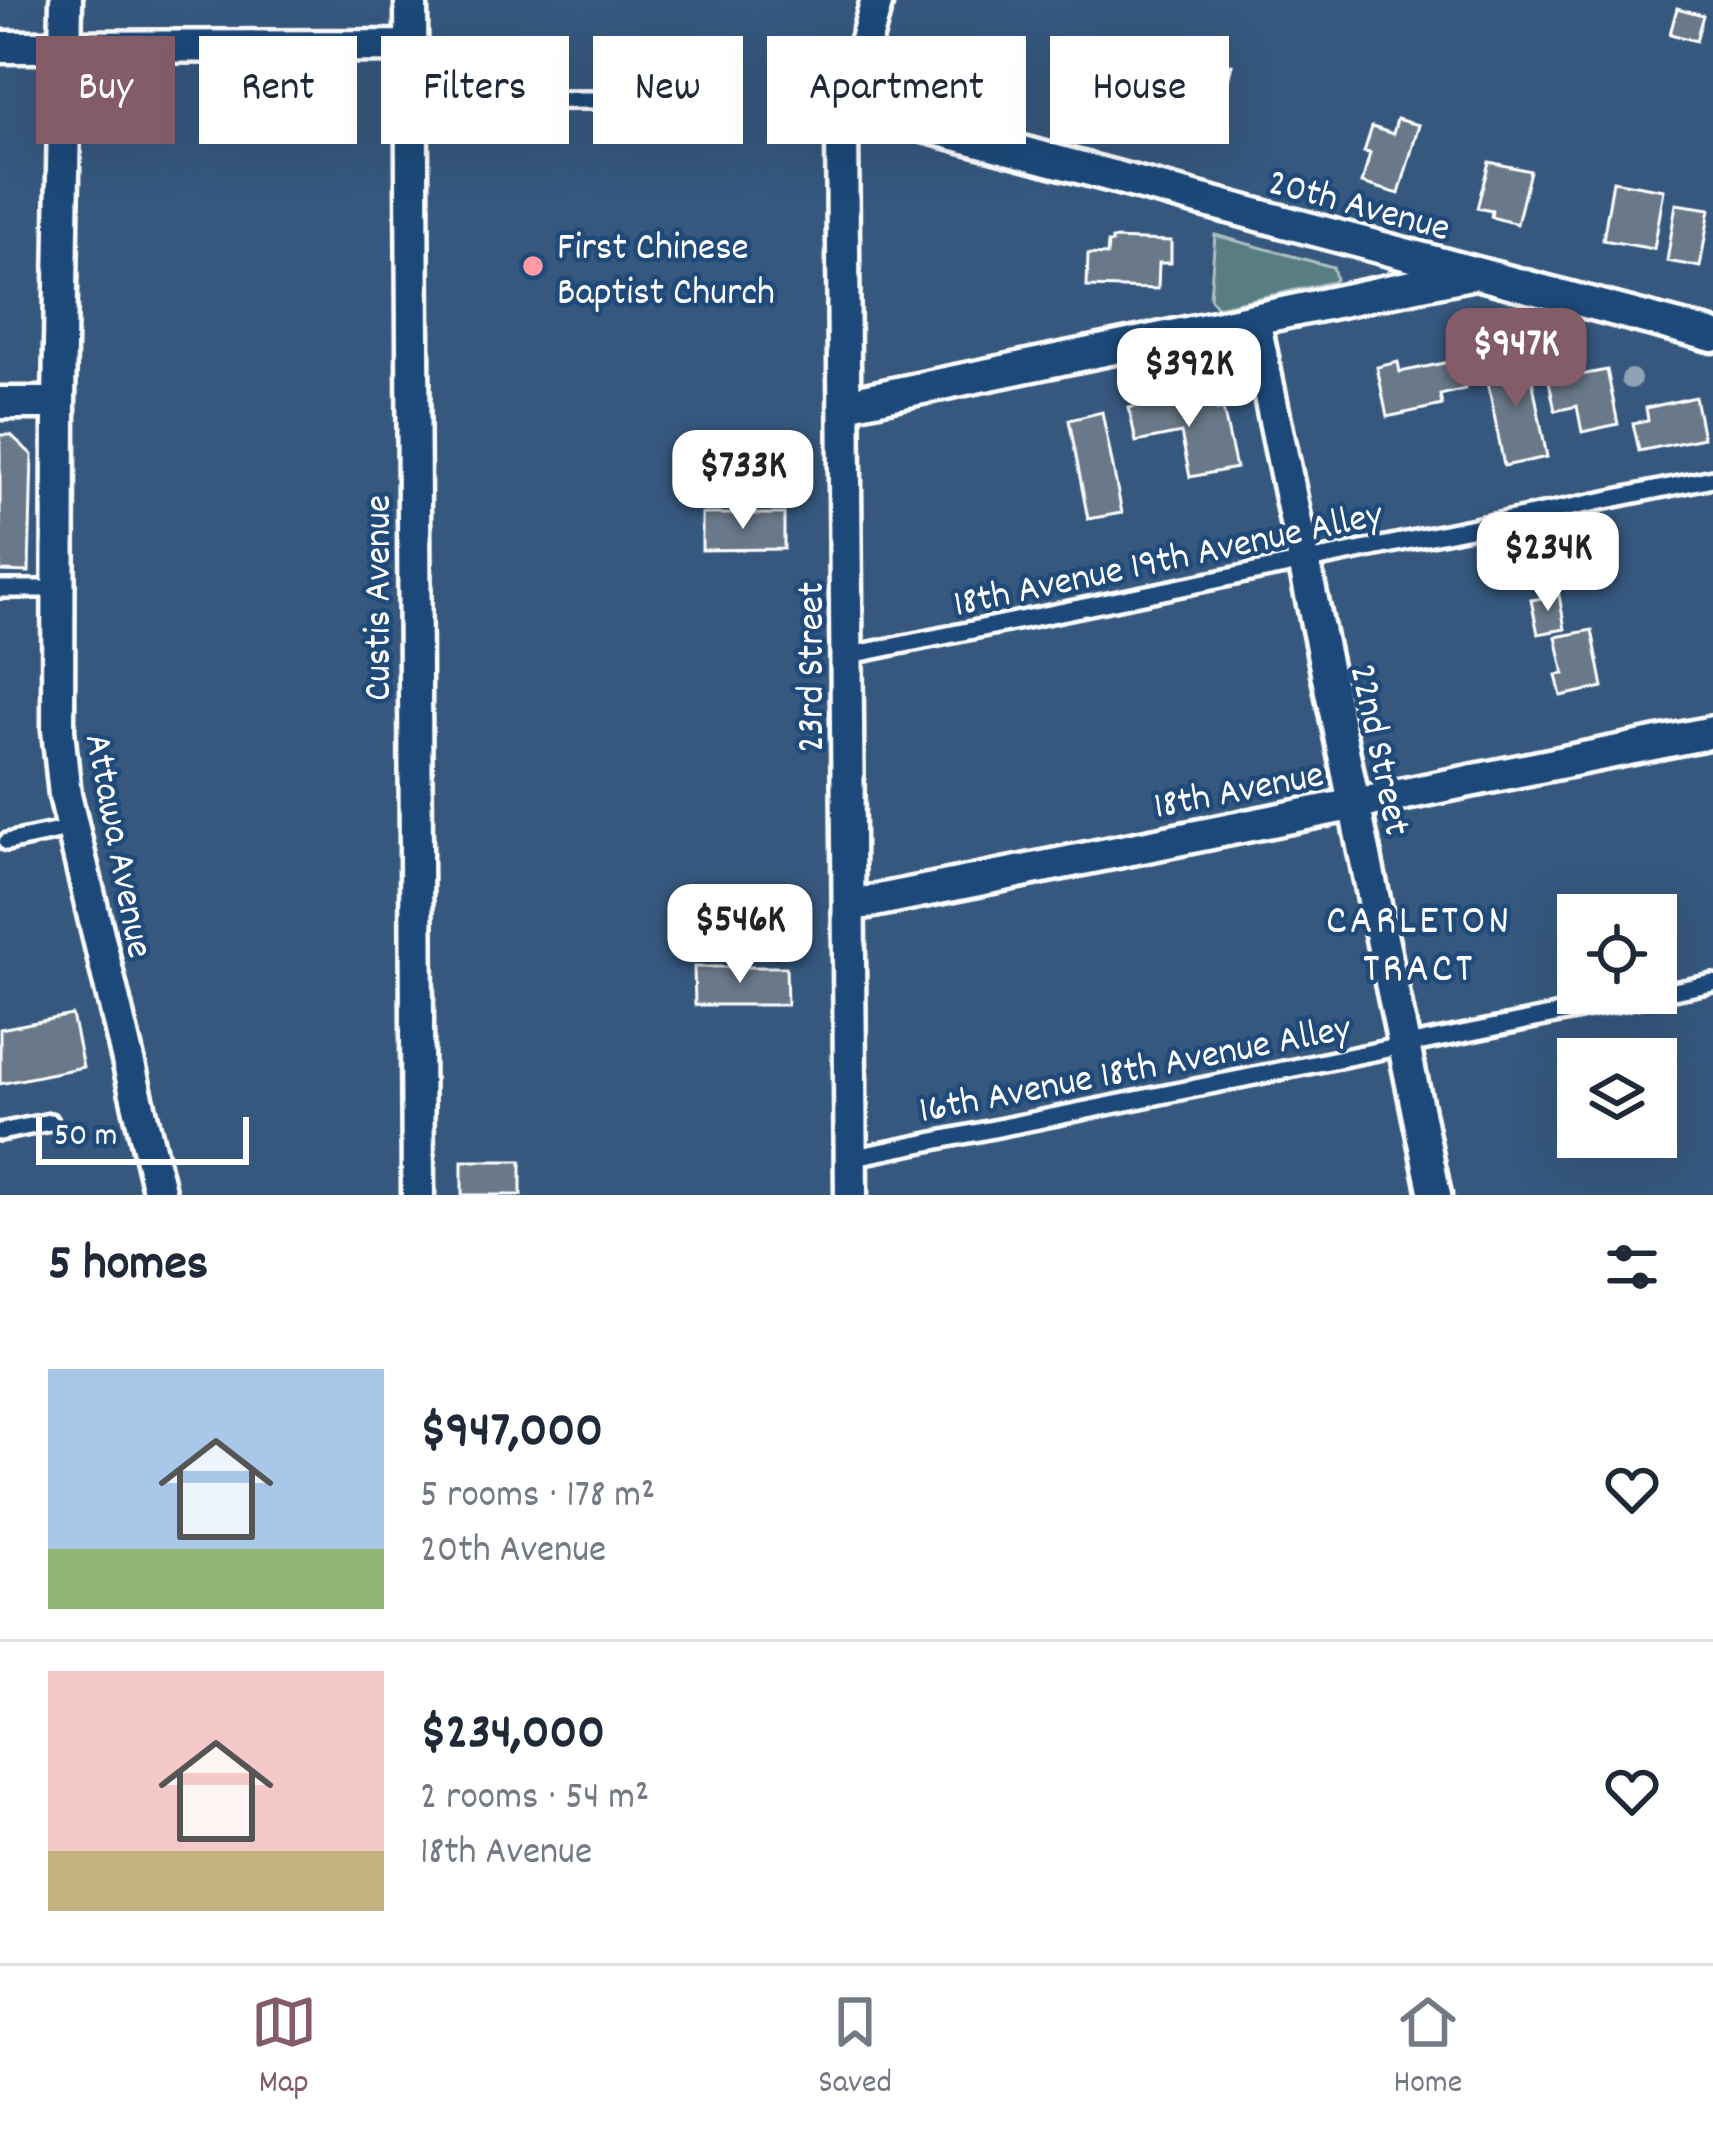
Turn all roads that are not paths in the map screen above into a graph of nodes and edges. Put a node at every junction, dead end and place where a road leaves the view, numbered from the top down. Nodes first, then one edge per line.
1 (66, 0) edge
2 (410, 0) edge
3 (878, 0) edge
4 (67, 36) edge
5 (411, 36) edge
6 (868, 36) edge
7 (381, 46) edge
8 (0, 47) edge
9 (36, 47) edge
10 (175, 47) edge
11 (65, 144) edge
12 (411, 144) edge
13 (842, 144) edge
14 (992, 144) edge
15 (1476, 273) junction
16 (1254, 319) junction
17 (1713, 336) edge
18 (0, 403) edge
19 (59, 403) junction
20 (845, 404) junction
21 (1713, 478) edge
22 (1305, 562) junction
23 (0, 589) edge
24 (58, 589) junction
25 (847, 656) junction
26 (1713, 732) edge
27 (1354, 804) junction
28 (73, 828) junction
29 (7, 842) dead end
30 (849, 906) junction
31 (1713, 983) edge
32 (1404, 1045) junction
33 (50, 1122) dead end
34 (0, 1132) edge
35 (850, 1158) junction
36 (160, 1195) edge
37 (418, 1195) edge
38 (851, 1195) edge
39 (1435, 1195) edge

1 - 4 street, Attawa Avenue
2 - 5 street, Custis Avenue
3 - 6 street, 23rd Street
7 - 10 street
8 - 9 street
11 - 19 street, Attawa Avenue
12 - 37 street, Custis Avenue
13 - 20 street, 23rd Street
14 - 15 street, 20th Avenue
15 - 16 street
15 - 17 street, 20th Avenue
16 - 20 street
16 - 22 street, 22nd Street
18 - 19 street
19 - 24 street, Attawa Avenue
20 - 25 street, 23rd Street
21 - 22 lane, 18th Avenue 19th Avenue Alley
22 - 25 lane, 18th Avenue 19th Avenue Alley
22 - 27 street, 22nd Street
23 - 24 lane
24 - 28 street, Attawa Avenue
25 - 30 street, 23rd Street
26 - 27 street, 18th Avenue
27 - 30 street, 18th Avenue
27 - 32 street, 22nd Street
28 - 29 lane
28 - 36 street, Attawa Avenue
30 - 35 street, 23rd Street
31 - 32 lane, 16th Avenue 18th Avenue Alley
32 - 35 lane, 16th Avenue 18th Avenue Alley
32 - 39 street, 22nd Street
33 - 34 lane
35 - 38 street, 23rd Street

